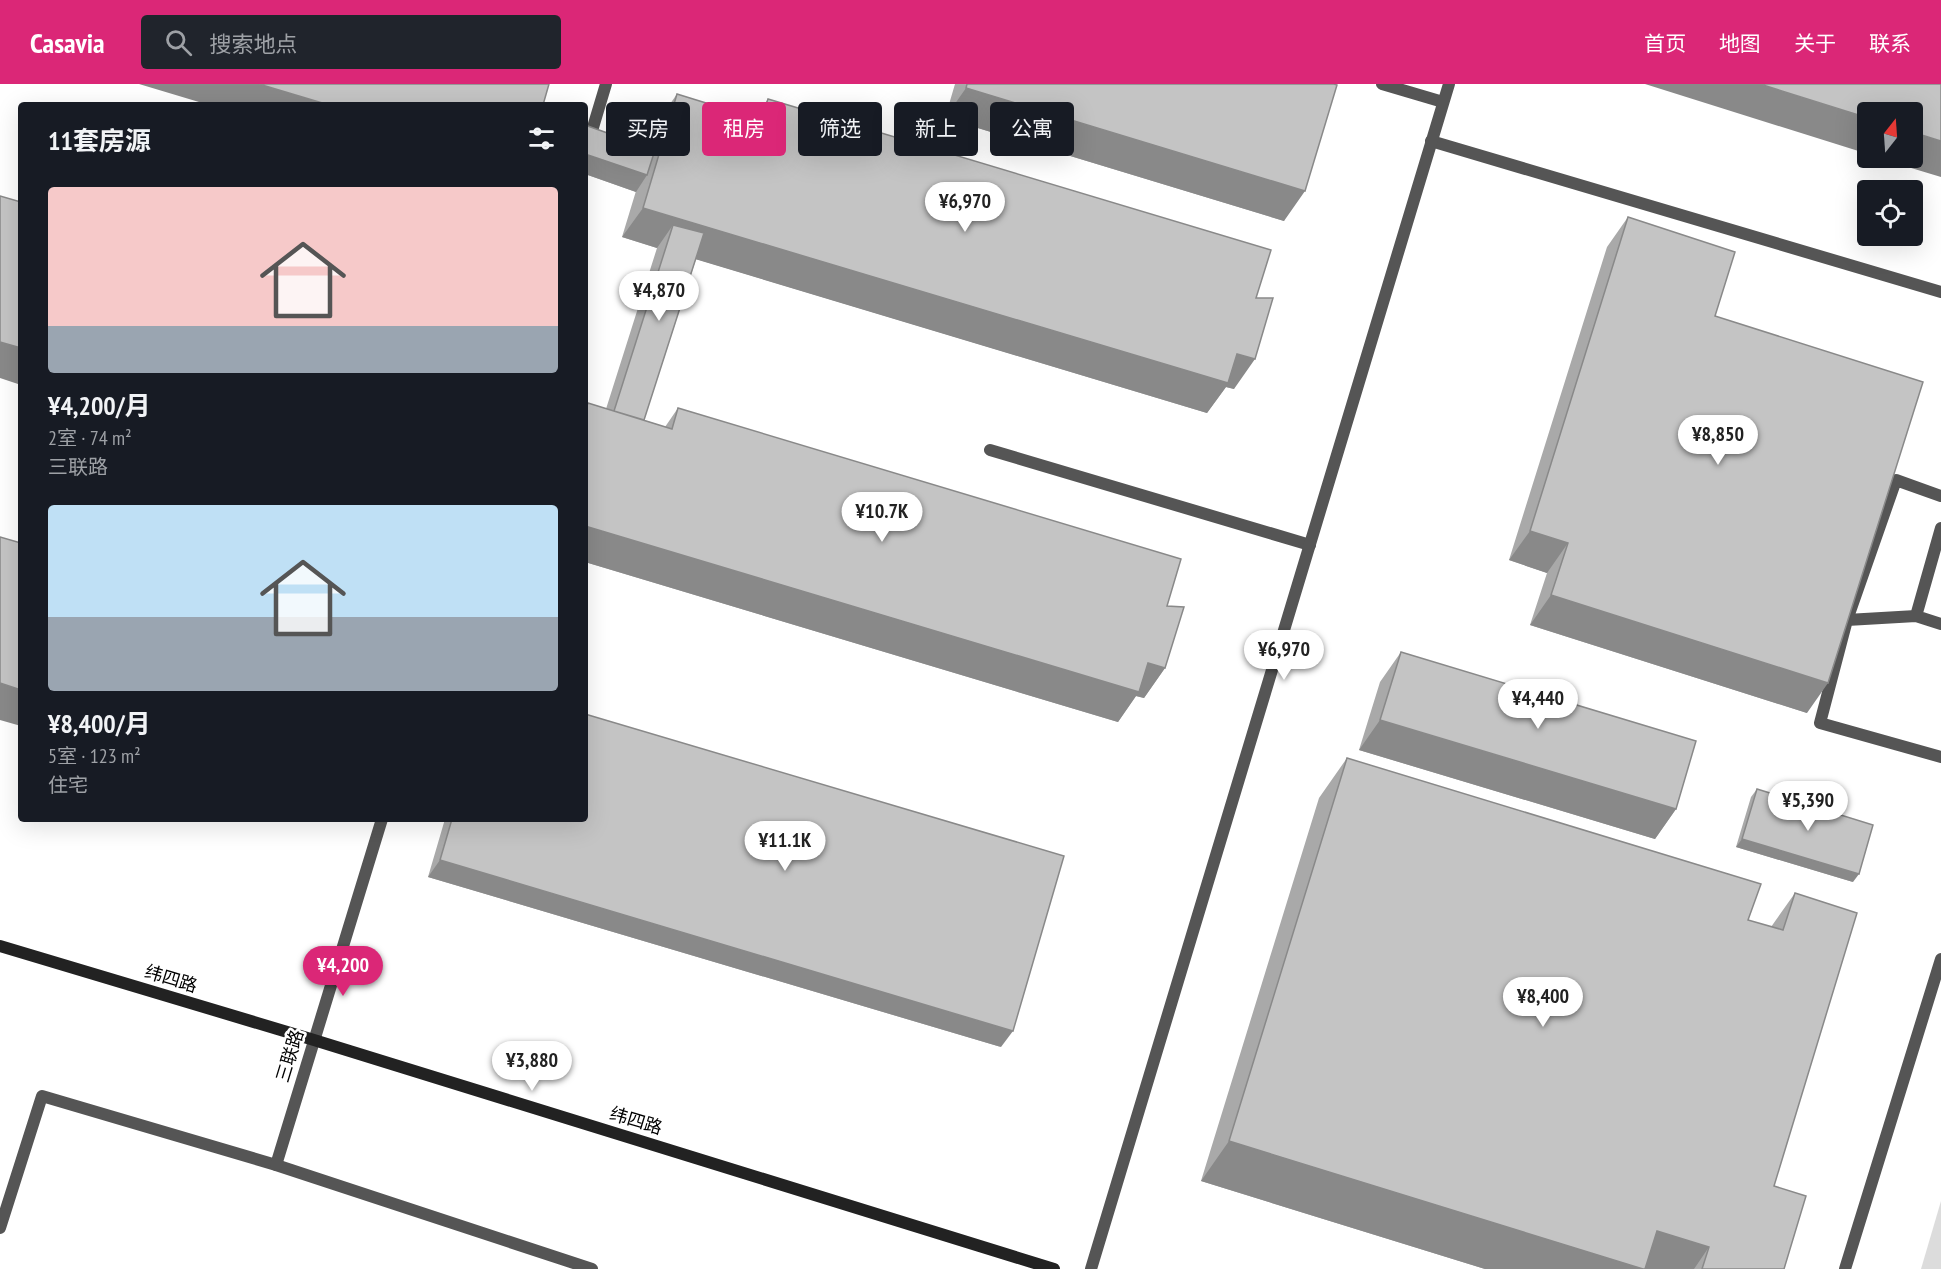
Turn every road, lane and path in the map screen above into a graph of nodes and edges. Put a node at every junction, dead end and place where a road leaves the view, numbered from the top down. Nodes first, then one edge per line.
1 (606, 84) edge
2 (1382, 84) edge
3 (1449, 84) edge
4 (1443, 102) junction
5 (1431, 141) junction
6 (588, 144) edge
7 (1941, 291) edge
8 (990, 450) dead end
9 (1941, 496) edge
10 (1941, 528) edge
11 (1310, 545) junction
12 (1916, 616) junction
13 (1847, 620) junction
14 (1941, 624) edge
15 (1941, 757) edge
16 (381, 822) edge
17 (0, 946) edge
18 (1941, 958) edge
19 (314, 1040) junction
20 (276, 1165) junction
21 (0, 1228) edge
22 (592, 1269) edge
23 (1054, 1269) edge
24 (1091, 1269) edge
25 (1845, 1269) edge

1 - 6 street
2 - 4 street
3 - 4 street
4 - 5 street
5 - 7 street
5 - 11 street
8 - 11 street
9 - 13 street
10 - 12 street
11 - 24 street
12 - 13 street
12 - 14 street
13 - 15 street
16 - 19 street, 三联路
17 - 19 street, 纬四路
18 - 25 street
19 - 20 street, 三联路
19 - 23 street, 纬四路
20 - 21 street
20 - 22 street

